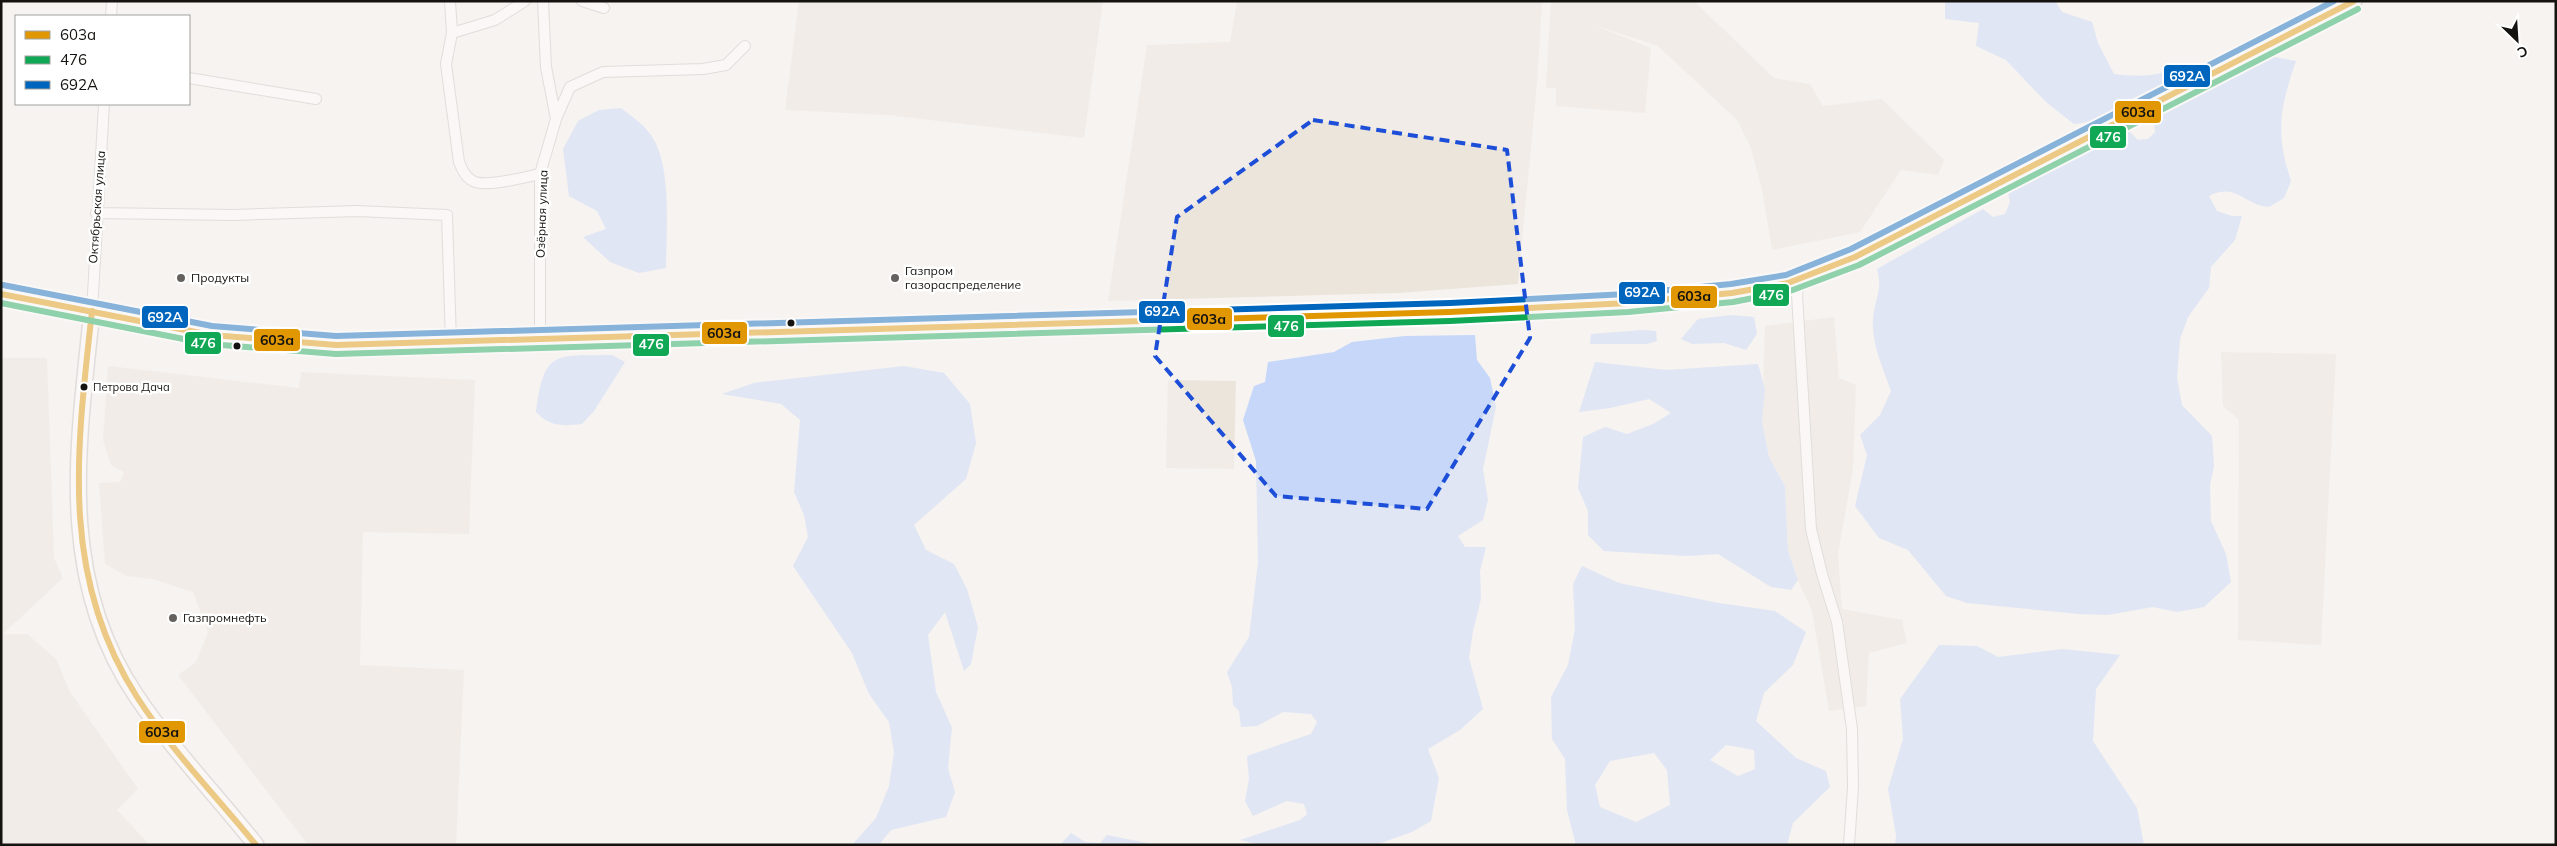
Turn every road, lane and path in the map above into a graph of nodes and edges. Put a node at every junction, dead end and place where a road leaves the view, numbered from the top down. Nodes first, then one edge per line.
1 (112, 1) edge
2 (450, 1) edge
3 (525, 1) edge
4 (543, 1) edge
5 (582, 1) edge
6 (2354, 1) edge
7 (604, 8) dead end
8 (111, 15) edge
9 (452, 34) junction
10 (745, 46) dead end
11 (190, 78) edge
12 (316, 99) dead end
13 (104, 105) edge
14 (556, 119) junction
15 (540, 174) junction
16 (96, 213) junction
17 (1800, 279) junction
18 (1, 294) edge
19 (92, 311) junction
20 (540, 340) junction
21 (451, 342) junction
22 (256, 845) edge
23 (1849, 845) edge

1 - 8 street
2 - 9 street
3 - 9 street
4 - 14 street, Озёрная улица
5 - 7 street
6 - 17 main road
9 - 15 street
10 - 14 street
11 - 12 street
13 - 16 street, Октябрьская улица
14 - 15 street, Озёрная улица
15 - 20 street, Озёрная улица
16 - 19 street, Октябрьская улица
16 - 21 street
17 - 20 main road
17 - 23 street
18 - 19 street
19 - 21 main road
19 - 22 main road
20 - 21 main road

